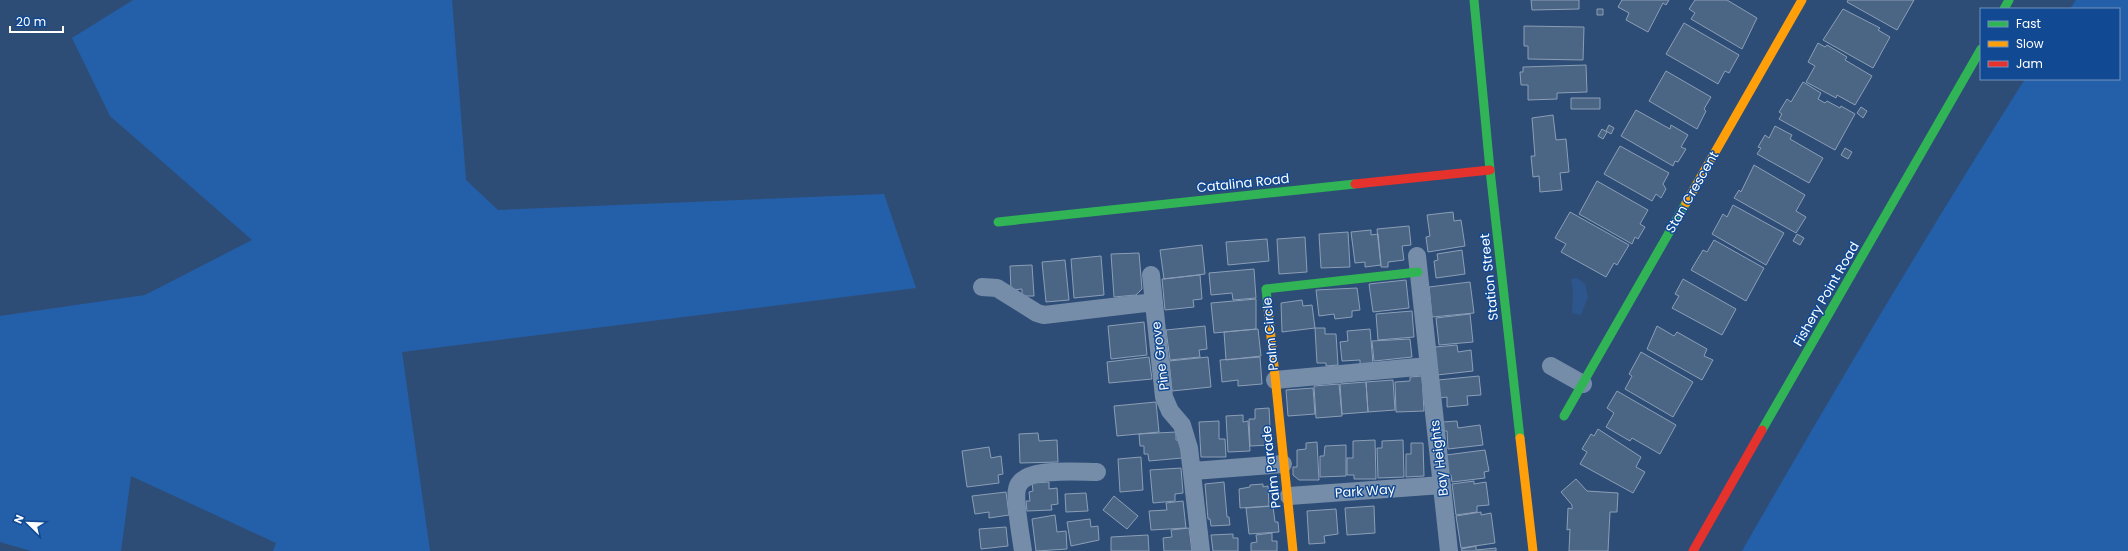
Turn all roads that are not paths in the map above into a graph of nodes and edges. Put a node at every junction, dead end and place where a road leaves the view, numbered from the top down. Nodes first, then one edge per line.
1 (1474, 0) edge
2 (1802, 0) edge
3 (1980, 51) edge
4 (1490, 170) junction
5 (998, 222) dead end
6 (1417, 264) joint
7 (1151, 275) dead end
8 (982, 287) dead end
9 (1154, 302) junction
10 (1428, 366) junction
11 (1551, 366) dead end
12 (1275, 380) junction
13 (1583, 384) junction
14 (1564, 416) dead end
15 (1283, 464) junction
16 (1192, 471) junction
17 (1097, 472) dead end
18 (1442, 485) junction
19 (1288, 496) junction
20 (1023, 551) edge
21 (1201, 551) edge
22 (1293, 551) edge
23 (1449, 551) edge
24 (1533, 551) edge
25 (1693, 551) edge

1 - 4 street, Station Street
2 - 13 street, Stan Crescent
3 - 25 street, Fishery Point Road
4 - 5 street, Catalina Road
4 - 24 street, Station Street
6 - 10 street, Palm Circle
6 - 12 street, Palm Circle
7 - 9 street, Pine Grove
8 - 9 street
9 - 16 street, Pine Grove
10 - 12 street, Palm Circle
10 - 18 street, Bay Heights
11 - 13 street
12 - 15 street, Palm Parade
13 - 14 street, Stan Crescent
15 - 16 street
15 - 19 street, Palm Parade
16 - 21 street, Pine Grove
17 - 20 street
18 - 19 street, Park Way
18 - 23 street, Bay Heights
19 - 22 street, Palm Parade

